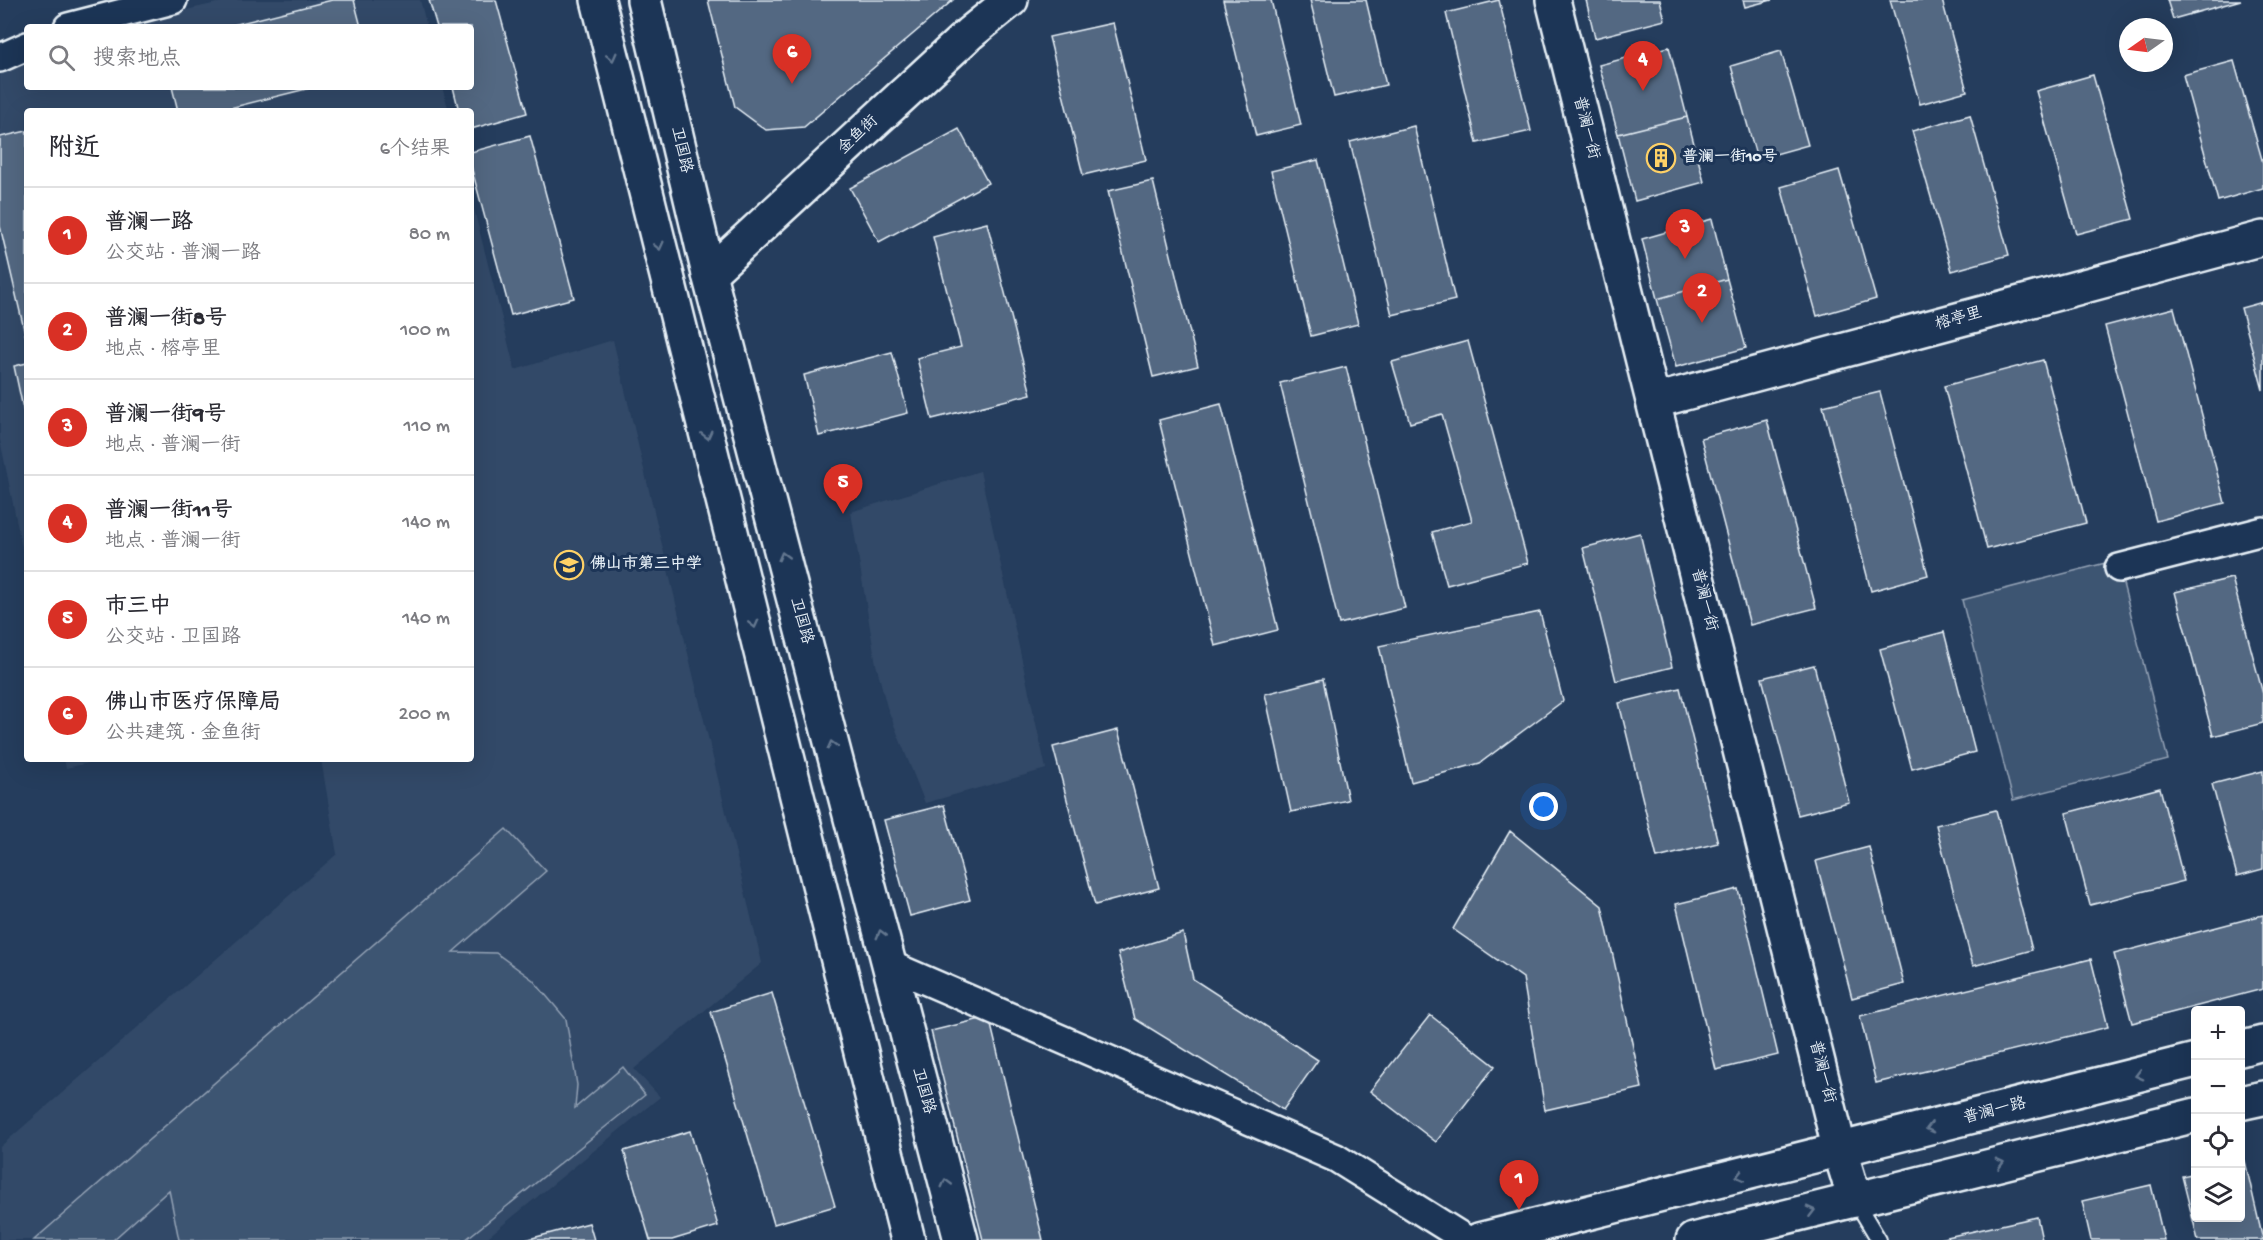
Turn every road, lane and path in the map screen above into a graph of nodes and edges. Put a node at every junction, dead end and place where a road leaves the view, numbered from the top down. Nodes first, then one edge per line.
1 (174, 0) edge
2 (598, 0) edge
3 (644, 0) edge
4 (1011, 0) edge
5 (1553, 0) edge
6 (80, 24) edge
7 (24, 47) edge
8 (0, 58) edge
9 (2263, 238) edge
10 (709, 274) junction
11 (1655, 401) junction
12 (2263, 531) edge
13 (2119, 567) dead end
14 (890, 965) junction
15 (2263, 1043) edge
16 (2245, 1048) edge
17 (2191, 1061) edge
18 (2263, 1098) edge
19 (2245, 1103) edge
20 (2191, 1116) edge
21 (1840, 1151) junction
22 (1855, 1200) junction
23 (901, 1238) edge
24 (961, 1240) edge
25 (1467, 1240) edge
26 (1479, 1240) edge
27 (1693, 1240) edge
28 (1879, 1240) edge

1 - 6 street
2 -> 23 main road
3 - 10 main road, 卫国路
4 - 10 main road, 金鱼街
5 - 11 main road, 普澜一街
7 - 8 street
9 - 11 main road, 榕亭里
14 -> 10 main road, 卫国路
11 - 21 main road, 普澜一街
12 - 13 street
24 -> 14 main road, 卫国路
14 - 25 street
15 - 16 main road
17 -> 21 main road, 普澜一路
18 - 19 main road
22 -> 20 main road
21 - 22 main road, 普澜一街
21 -> 26 main road, 普澜一路
27 -> 22 main road
22 - 28 lane

